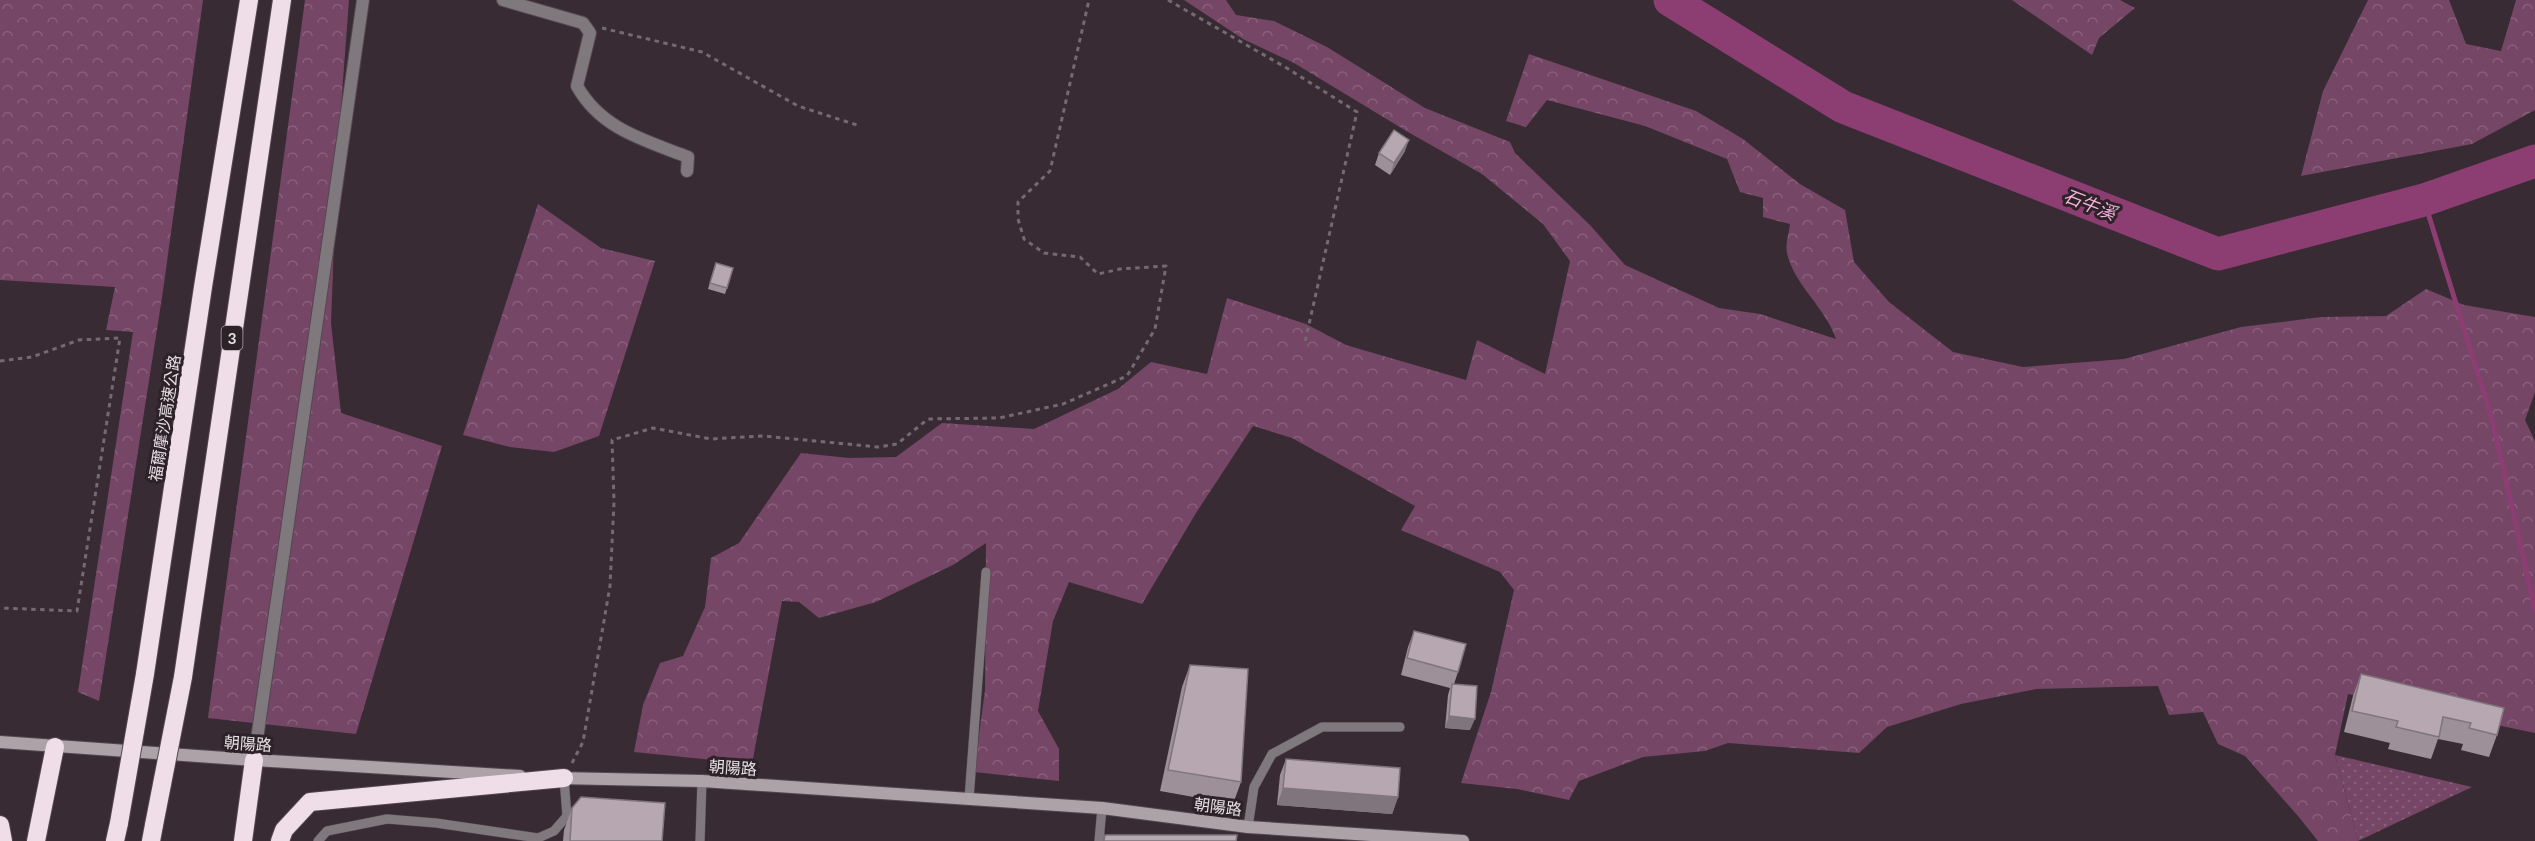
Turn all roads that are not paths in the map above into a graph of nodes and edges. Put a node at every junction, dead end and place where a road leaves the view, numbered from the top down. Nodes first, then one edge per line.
1 (249, 0) edge
2 (282, 0) edge
3 (363, 0) edge
4 (503, 0) edge
5 (687, 171) dead end
6 (986, 572) dead end
7 (1400, 727) dead end
8 (0, 742) edge
9 (54, 747) junction
10 (254, 760) junction
11 (564, 778) junction
12 (702, 781) junction
13 (969, 799) junction
14 (1102, 808) junction
15 (0, 825) edge
16 (1248, 827) junction
17 (117, 832) edge
18 (153, 833) edge
19 (3, 841) edge
20 (36, 841) edge
21 (243, 841) edge
22 (280, 841) edge
23 (318, 841) edge
24 (700, 841) edge
25 (1099, 841) edge
26 (1463, 841) edge

1 - 17 highway, 福爾摩沙高速公路 / 3, bridge
2 - 18 highway, 3, bridge
3 - 10 street
4 - 5 street
6 - 13 lane
7 - 16 lane
8 - 9 main road, 朝陽路
9 - 10 main road, 朝陽路
9 - 20 highway
10 - 11 main road, 朝陽路
10 - 21 highway
11 - 12 main road, 朝陽路
11 - 22 highway
11 - 23 lane
12 - 13 main road, 朝陽路
12 - 24 lane
13 - 14 main road, 朝陽路
14 - 16 main road, 朝陽路
14 - 25 lane
15 - 19 highway
16 - 26 main road, 朝陽路

